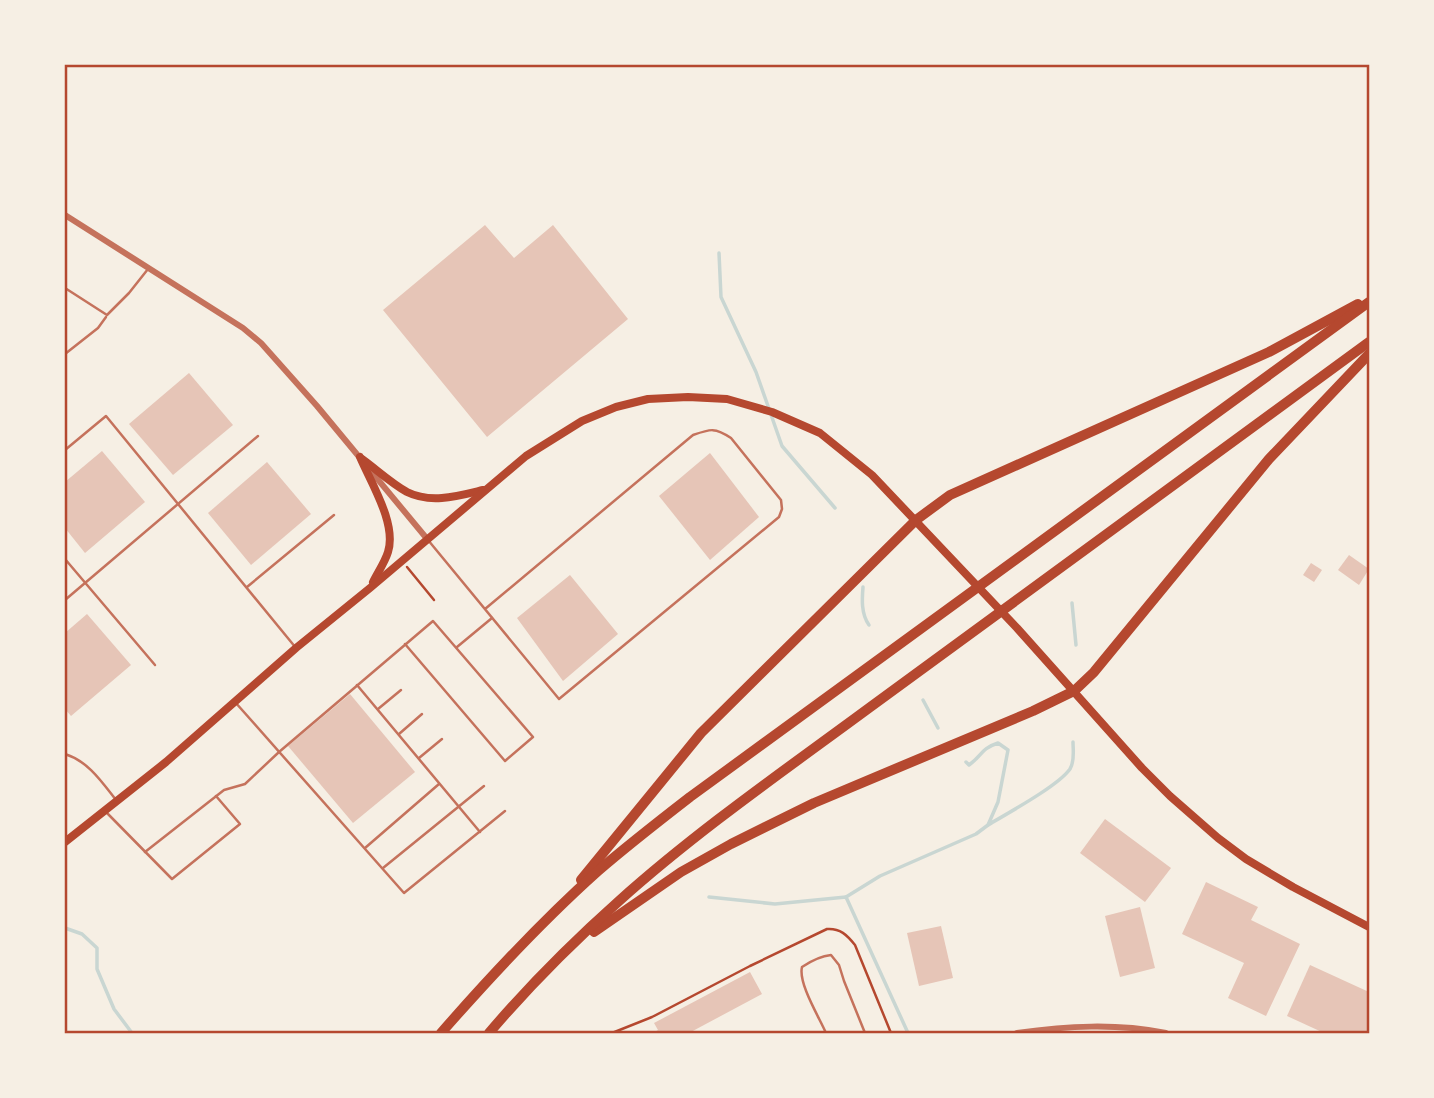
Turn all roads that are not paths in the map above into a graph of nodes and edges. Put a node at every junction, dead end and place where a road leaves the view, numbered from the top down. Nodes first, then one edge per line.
1 (65, 215) edge
2 (149, 268) junction
3 (65, 288) edge
4 (1369, 300) edge
5 (107, 315) junction
6 (1369, 342) edge
7 (65, 354) edge
8 (1369, 354) edge
9 (258, 436) dead end
10 (65, 450) edge
11 (360, 457) junction
12 (486, 490) junction
13 (178, 503) junction
14 (334, 515) dead end
15 (916, 520) junction
16 (428, 540) junction
17 (65, 559) edge
18 (85, 583) junction
19 (247, 587) junction
20 (370, 588) junction
21 (65, 600) edge
22 (485, 610) junction
23 (492, 618) junction
24 (405, 644) junction
25 (296, 648) junction
26 (457, 648) junction
27 (155, 665) dead end
28 (357, 685) junction
29 (401, 690) dead end
30 (1074, 691) junction
31 (235, 702) junction
32 (378, 709) junction
33 (422, 714) dead end
34 (399, 734) junction
35 (442, 738) dead end
36 (279, 752) junction
37 (65, 754) edge
38 (419, 758) junction
39 (440, 784) junction
40 (484, 786) dead end
41 (216, 796) junction
42 (117, 801) junction
43 (459, 806) junction
44 (104, 811) junction
45 (505, 811) dead end
46 (480, 832) junction
47 (65, 842) edge
48 (365, 848) junction
49 (145, 852) junction
50 (383, 868) junction
51 (554, 912) junction
52 (1369, 927) edge
53 (563, 953) junction
54 (441, 1033) edge
55 (489, 1033) edge
56 (826, 1033) edge
57 (865, 1033) edge
58 (1017, 1033) edge
59 (1166, 1033) edge

1 - 2 street
2 - 5 lane
2 - 11 street
3 - 5 lane
4 - 15 highway
4 - 51 highway
5 - 7 lane
6 - 53 highway
8 - 30 highway
9 - 13 lane
10 - 13 lane
11 - 12 main road
11 - 16 street
11 - 20 main road
12 - 15 main road
12 - 16 main road
13 - 18 lane
13 - 19 lane
14 - 19 lane
15 - 30 main road
15 - 51 highway
16 - 20 main road
16 - 22 lane
17 - 18 lane
18 - 21 lane
18 - 27 lane
19 - 25 lane
20 - 25 main road
22 - 23 lane
22 - 23 lane
23 - 26 lane
24 - 26 lane
24 - 26 lane
24 - 28 lane
25 - 31 main road
28 - 32 lane
28 - 36 lane
29 - 32 lane
30 - 52 main road
30 - 53 highway
31 - 36 lane
31 - 42 main road
32 - 34 lane
33 - 34 lane
34 - 38 lane
35 - 38 lane
36 - 41 lane
36 - 48 lane
37 - 42 lane
38 - 39 lane
39 - 43 lane
39 - 48 lane
40 - 43 lane
41 - 49 lane
41 - 49 lane
42 - 44 main road
43 - 46 lane
43 - 50 lane
44 - 47 main road
44 - 49 lane
45 - 46 lane
46 - 50 lane
48 - 50 lane
51 - 54 highway
53 - 55 highway
56 - 57 lane
58 - 59 street

